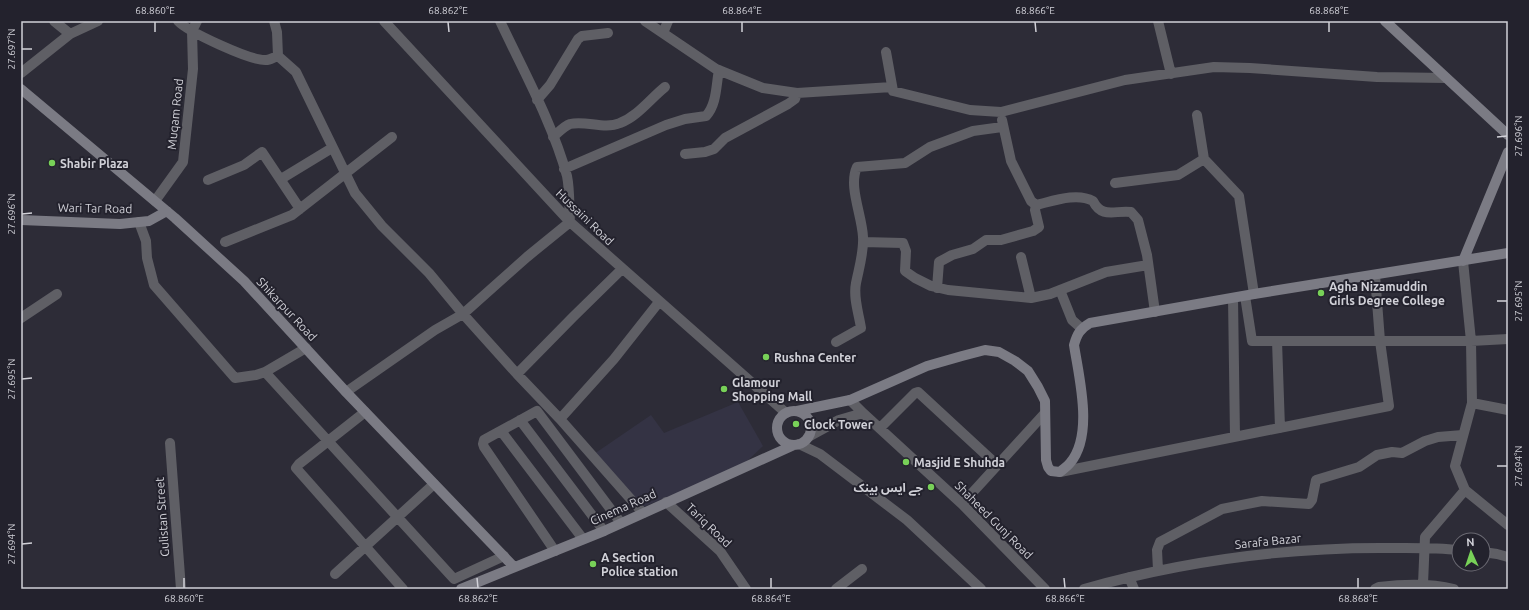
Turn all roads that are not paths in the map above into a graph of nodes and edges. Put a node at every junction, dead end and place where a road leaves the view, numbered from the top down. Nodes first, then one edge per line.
1 (54, 21) edge
2 (98, 21) edge
3 (178, 21) edge
4 (197, 21) edge
5 (274, 21) edge
6 (384, 21) edge
7 (500, 21) edge
8 (645, 21) edge
9 (668, 21) edge
10 (1158, 21) edge
11 (1385, 21) edge
12 (192, 31) junction
13 (608, 33) dead end
14 (663, 33) junction
15 (70, 34) junction
16 (886, 52) dead end
17 (278, 56) junction
18 (719, 70) junction
19 (21, 73) edge
20 (1171, 74) junction
21 (1446, 78) junction
22 (665, 87) dead end
23 (892, 87) junction
24 (21, 89) edge
25 (797, 93) junction
26 (537, 100) junction
27 (1001, 112) junction
28 (1197, 114) dead end
29 (1002, 127) junction
30 (1508, 135) edge
31 (392, 137) dead end
32 (553, 137) junction
33 (332, 148) junction
34 (1508, 152) edge
35 (685, 154) dead end
36 (1204, 159) junction
37 (564, 169) junction
38 (345, 174) junction
39 (281, 179) junction
40 (208, 180) dead end
41 (1115, 183) dead end
42 (154, 201) junction
43 (1036, 205) junction
44 (300, 209) junction
45 (167, 211) junction
46 (21, 220) edge
47 (140, 222) junction
48 (570, 222) junction
49 (225, 242) dead end
50 (863, 242) junction
51 (1508, 253) edge
52 (1021, 257) dead end
53 (1463, 260) junction
54 (1148, 265) junction
55 (622, 269) junction
56 (1375, 275) junction
57 (937, 288) junction
58 (1060, 290) junction
59 (57, 294) dead end
60 (1250, 295) junction
61 (1031, 298) junction
62 (1233, 298) junction
63 (659, 302) junction
64 (1155, 312) junction
65 (463, 314) junction
66 (21, 318) edge
67 (1082, 328) junction
68 (1508, 339) edge
69 (1277, 341) junction
70 (1380, 341) junction
71 (1471, 341) junction
72 (836, 342) dead end
73 (306, 348) junction
74 (265, 372) junction
75 (517, 374) junction
76 (346, 392) junction
77 (850, 400) junction
78 (1472, 404) junction
79 (1508, 410) edge
80 (797, 411) junction
81 (365, 412) junction
82 (786, 413) junction
83 (863, 413) junction
84 (1045, 413) junction
85 (560, 419) junction
86 (520, 420) junction
87 (880, 428) junction
88 (1280, 428) junction
89 (501, 431) junction
90 (1463, 435) junction
91 (808, 437) junction
92 (1235, 437) junction
93 (328, 441) junction
94 (170, 443) dead end
95 (796, 444) junction
96 (997, 465) junction
97 (1060, 472) junction
98 (434, 484) junction
99 (1465, 490) junction
100 (666, 502) junction
101 (962, 504) junction
102 (643, 513) junction
103 (398, 517) junction
104 (621, 523) junction
105 (1508, 525) edge
106 (604, 531) junction
107 (583, 539) junction
108 (365, 547) junction
109 (1424, 548) junction
110 (1451, 549) edge
111 (555, 551) junction
112 (1491, 553) edge
113 (504, 556) junction
114 (1508, 557) edge
115 (514, 567) junction
116 (862, 569) dead end
117 (1158, 570) junction
118 (336, 574) dead end
119 (1129, 577) junction
120 (1423, 584) junction
121 (1440, 587) edge
122 (181, 589) edge
123 (403, 589) edge
124 (461, 589) edge
125 (744, 589) edge
126 (836, 589) edge
127 (981, 589) edge
128 (1045, 589) edge
129 (1084, 589) edge
130 (1134, 589) edge
131 (1375, 589) edge
132 (1454, 589) edge

1 - 15 street
2 - 15 street
3 - 12 street
4 - 12 street, Muqam Road
5 - 17 street
6 - 48 street, Hussaini Road
7 - 26 street
8 - 14 street
9 - 14 street
10 - 20 street
11 - 21 street
12 - 17 street
12 - 42 street, Muqam Road
13 - 26 street
14 - 18 street
15 - 19 street
16 - 23 street
17 - 33 street
18 - 25 street
18 - 37 street
20 - 21 street
20 - 27 street
21 - 30 street
22 - 32 street
23 - 25 street
23 - 27 street
24 - 42 street, Shikarpur Road
25 - 35 street
26 - 32 street
27 - 29 street
28 - 36 street
29 - 43 street
29 - 50 street
31 - 38 street
32 - 37 street
33 - 38 street
33 - 39 street
34 - 53 street
36 - 41 street
36 - 60 street
37 - 48 street
38 - 44 street
38 - 65 street
39 - 40 street
39 - 44 street
42 - 45 street, Shikarpur Road
43 - 54 street
43 - 57 street
44 - 49 street
45 - 47 street, Wari Tar Road
45 - 73 street, Shikarpur Road
46 - 47 street, Wari Tar Road
47 - 74 street
48 - 55 street, Hussaini Road
48 - 65 street
50 - 57 street
50 - 72 street
51 - 53 street
52 - 61 street
53 - 56 street
53 - 71 street
54 - 58 street
54 - 64 street
55 - 63 street, Hussaini Road
55 - 75 street
56 - 60 street
56 - 70 street
57 - 61 street
58 - 61 street
58 - 67 street
59 - 66 street
60 - 62 street
60 - 69 street
62 - 64 street
62 - 92 street
63 - 82 street, Hussaini Road
63 - 85 street
64 - 67 street
65 - 75 street
65 - 76 street
67 - 97 street
68 - 71 street
69 - 70 street
69 - 88 street
70 - 71 street
70 - 88 street
71 - 78 street
73 - 74 street
73 - 76 street, Shikarpur Road
74 - 93 street
75 - 85 street
76 - 81 street, Shikarpur Road
77 - 80 street
77 - 83 street, Shaheed Gunj Road
77 - 84 street
78 - 79 street
78 - 90 street
80 - 82 street
80 - 91 street
81 - 93 street
81 - 98 street, Shikarpur Road
82 - 95 street
83 - 87 street, Shaheed Gunj Road
83 - 91 street
84 - 96 street
84 - 97 street
85 - 102 street
86 - 89 street
86 - 104 street
86 - 106 street
87 - 96 street
87 - 101 street, Shaheed Gunj Road
88 - 92 street
89 - 107 street
89 - 111 street
90 - 99 street
90 - 117 street
91 - 95 street
92 - 97 street
93 - 103 street
93 - 108 street
94 - 122 street, Gulistan Street
95 - 100 street, Cinema Road
95 - 127 street
96 - 101 street
98 - 103 street
98 - 113 street, Shikarpur Road
99 - 105 street
99 - 109 street
100 - 102 street, Cinema Road
100 - 125 street, Tariq Road
101 - 128 street, Shaheed Gunj Road
102 - 104 street, Cinema Road
103 - 108 street
103 - 113 street
104 - 106 street, Cinema Road
106 - 107 street, Cinema Road
107 - 111 street, Cinema Road
108 - 118 street
108 - 123 street
109 - 110 street, Sarafa Bazar
109 - 117 street, Sarafa Bazar
109 - 120 street
111 - 115 street, Cinema Road
112 - 114 street
113 - 115 street, Shikarpur Road
115 - 124 street, Cinema Road
116 - 126 street
117 - 119 street, Sarafa Bazar
119 - 129 street, Sarafa Bazar
119 - 130 street
120 - 121 street
120 - 131 street
121 - 132 street

